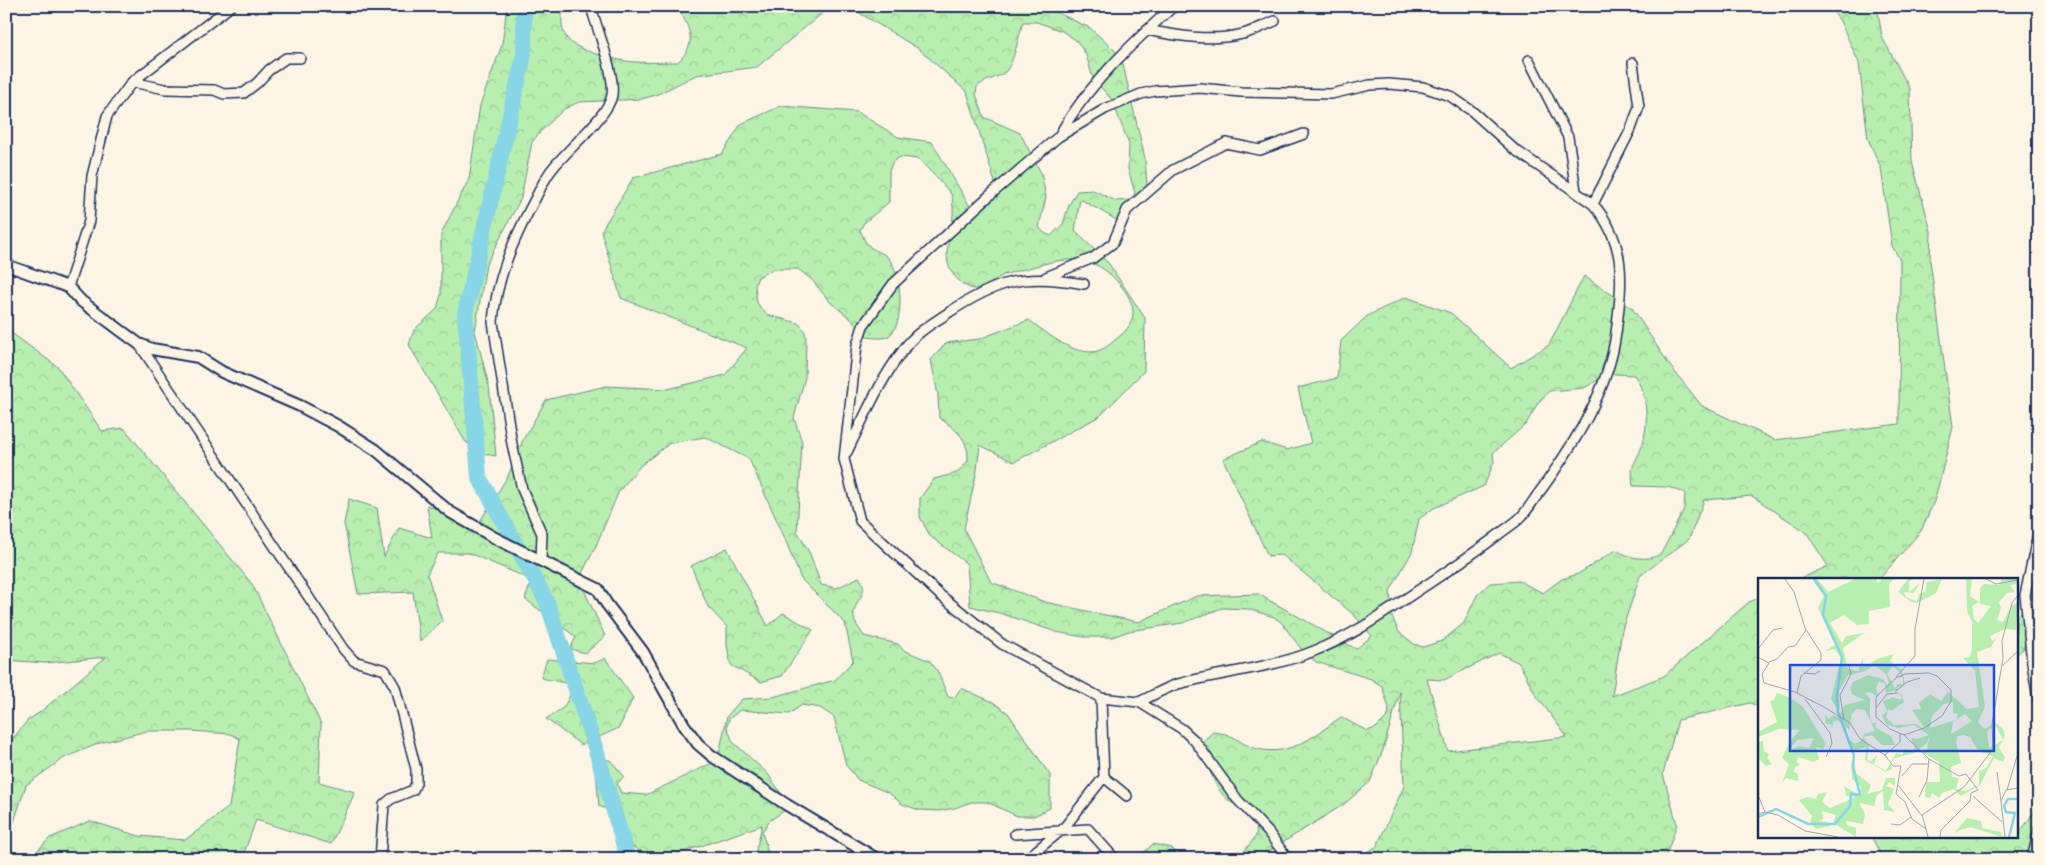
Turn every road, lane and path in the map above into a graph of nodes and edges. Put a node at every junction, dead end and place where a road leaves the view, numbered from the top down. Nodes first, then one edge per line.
1 (231, 6) edge
2 (1174, 6) edge
3 (592, 10) dead end
4 (1275, 21) dead end
5 (1147, 30) junction
6 (300, 58) dead end
7 (1529, 60) dead end
8 (1633, 63) dead end
9 (132, 82) junction
10 (1304, 134) dead end
11 (1058, 137) junction
12 (1576, 191) junction
13 (1594, 204) junction
14 (6, 265) edge
15 (1041, 279) junction
16 (1084, 284) dead end
17 (68, 287) junction
18 (139, 344) junction
19 (844, 460) junction
20 (2039, 529) edge
21 (541, 560) junction
22 (1101, 698) junction
23 (1139, 702) junction
24 (2039, 704) edge
25 (1104, 777) junction
26 (1127, 796) dead end
27 (1063, 829) junction
28 (2039, 830) edge
29 (1014, 834) dead end
30 (380, 859) edge
31 (877, 859) edge
32 (1026, 859) edge
33 (1115, 859) edge
34 (1288, 859) edge
35 (2032, 859) edge

1 - 9 street
2 - 5 street
3 - 21 street
4 - 5 street
5 - 11 street
6 - 9 street
7 - 12 street
8 - 13 street
9 - 17 street
10 - 15 street
11 - 12 street
11 - 19 street
12 - 13 street
13 - 23 street
14 - 17 street
15 - 16 street
15 - 19 street
17 - 18 street
18 - 21 street
18 - 30 street
19 - 22 street
20 - 24 street
21 - 31 street
22 - 23 street
22 - 25 street
23 - 34 street
25 - 26 street
25 - 27 street
27 - 29 street
27 - 32 street
27 - 33 street
28 - 35 street

